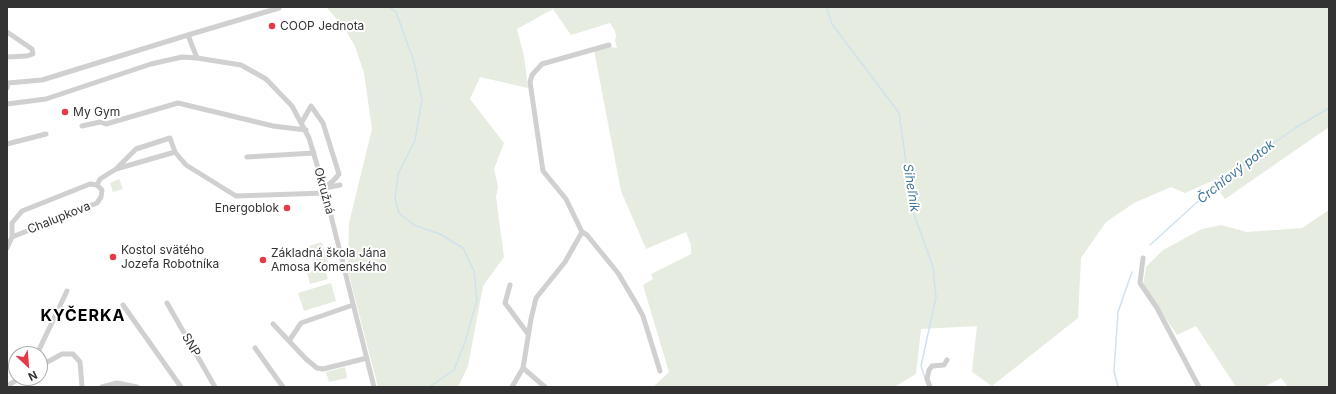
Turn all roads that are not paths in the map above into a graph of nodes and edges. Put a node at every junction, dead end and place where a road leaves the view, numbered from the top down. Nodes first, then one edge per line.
1 (279, 8) edge
2 (7, 32) edge
3 (188, 35) junction
4 (609, 45) dead end
5 (7, 57) edge
6 (198, 58) junction
7 (7, 85) edge
8 (7, 104) edge
9 (302, 122) junction
10 (82, 126) dead end
11 (306, 130) junction
12 (46, 134) dead end
13 (7, 144) edge
14 (175, 152) junction
15 (314, 153) junction
16 (247, 157) dead end
17 (116, 169) junction
18 (97, 185) junction
19 (340, 185) dead end
20 (325, 190) junction
21 (582, 232) junction
22 (12, 237) junction
23 (7, 248) edge
24 (1143, 258) dead end
25 (510, 285) dead end
26 (67, 291) dead end
27 (167, 303) dead end
28 (123, 305) dead end
29 (353, 305) junction
30 (273, 324) dead end
31 (528, 334) junction
32 (289, 341) junction
33 (41, 346) edge
34 (255, 348) dead end
35 (367, 358) junction
36 (947, 360) dead end
37 (48, 362) edge
38 (523, 368) junction
39 (660, 371) dead end
40 (82, 387) edge
41 (102, 387) edge
42 (137, 387) edge
43 (181, 387) edge
44 (215, 387) edge
45 (283, 387) edge
46 (374, 387) edge
47 (512, 387) edge
48 (545, 387) edge
49 (930, 387) edge
50 (1199, 387) edge

1 - 3 street
2 - 5 street
3 - 6 street
3 - 7 street
4 - 21 street
6 - 8 street, Okružná
6 - 9 street, Okružná
9 - 11 street, Okružná
9 - 20 street
10 - 11 street
11 - 15 street, Okružná
12 - 13 street
14 - 17 street
14 - 17 street
14 - 20 street
15 - 16 street
15 - 20 street, Okružná
17 - 18 street
18 - 22 street, Chalupkova
18 - 22 street, Chalupkova
19 - 20 street
20 - 29 street, Okružná
21 - 31 street
21 - 39 street
22 - 23 street, Chalupkova
24 - 50 street
25 - 31 street
26 - 33 street
27 - 44 street, SNP
28 - 43 street
29 - 32 street
29 - 35 street, Okružná
30 - 32 street
31 - 38 street
32 - 35 street
34 - 45 street
35 - 46 street, Okružná
36 - 49 street
37 - 40 street
38 - 47 street
38 - 48 street
41 - 42 street

